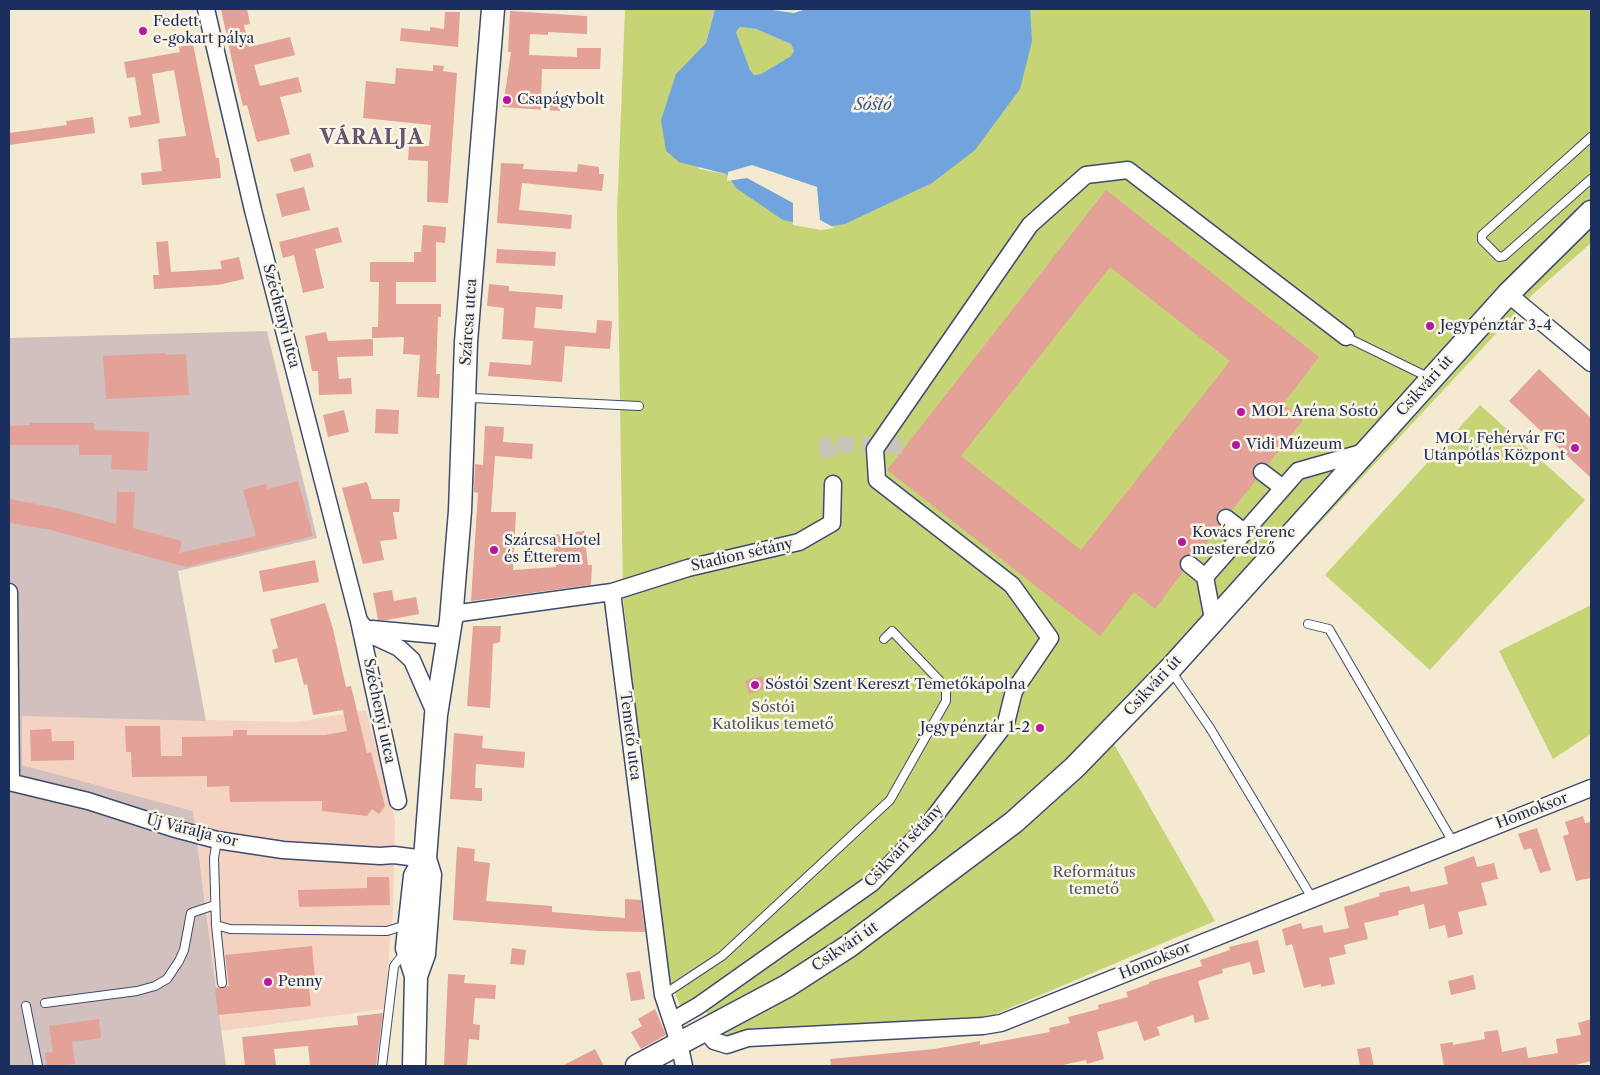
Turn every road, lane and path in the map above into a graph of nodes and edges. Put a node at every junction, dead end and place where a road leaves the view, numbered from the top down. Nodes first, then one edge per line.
1 (206, 9) edge
2 (493, 9) edge
3 (1591, 137) edge
4 (1591, 179) edge
5 (1591, 212) edge
6 (1508, 294) junction
7 (1346, 337) joint
8 (1591, 363) edge
9 (1432, 378) junction
10 (464, 402) junction
11 (639, 406) dead end
12 (1365, 452) junction
13 (1262, 472) dead end
14 (833, 484) dead end
15 (1283, 488) junction
16 (1226, 518) dead end
17 (1244, 532) junction
18 (1190, 564) dead end
19 (1205, 576) junction
20 (9, 592) edge
21 (612, 592) junction
22 (1213, 619) junction
23 (359, 621) junction
24 (1308, 624) dead end
25 (450, 628) junction
26 (884, 639) dead end
27 (1170, 669) junction
28 (436, 715) junction
29 (10, 782) edge
30 (1591, 788) edge
31 (398, 801) dead end
32 (217, 840) junction
33 (1453, 842) junction
34 (425, 858) junction
35 (1312, 898) junction
36 (215, 905) junction
37 (216, 926) junction
38 (387, 931) junction
39 (408, 937) junction
40 (416, 976) junction
41 (222, 983) dead end
42 (663, 995) junction
43 (45, 1003) dead end
44 (26, 1006) dead end
45 (672, 1021) junction
46 (706, 1030) junction
47 (679, 1043) junction
48 (412, 1062) edge
49 (38, 1066) edge
50 (382, 1066) edge
51 (637, 1066) edge
52 (684, 1066) edge

1 - 23 street, Széchenyi utca
2 - 10 street, Szárcsa utca
3 - 4 lane
5 - 6 street, Csikvári út
6 - 8 street
6 - 9 street, Csikvári út
7 - 9 lane
7 - 45 street, Csikvári sétány
9 - 12 street, Csikvári út
10 - 11 lane
10 - 25 street, Szárcsa utca
12 - 15 street
12 - 22 street, Csikvári út
13 - 15 street
14 - 21 street, Stadion sétány
15 - 17 street
16 - 17 street
17 - 19 street
18 - 19 street
19 - 22 street
20 - 29 street
21 - 25 street
21 - 42 street, Temető utca
22 - 27 street, Csikvári út
23 - 25 street
23 - 28 street, Széchenyi utca
23 - 31 street, Széchenyi utca
24 - 33 lane
25 - 28 street, Széchenyi utca
26 - 42 lane
27 - 35 lane
27 - 46 street, Csikvári út
28 - 34 street, Széchenyi utca
29 - 32 street, Új Váralja sor
30 - 33 street, Homoksor
32 - 34 street, Új Váralja sor
32 - 36 lane
33 - 35 street, Homoksor
34 - 39 street, Széchenyi utca
34 - 40 street, Széchenyi utca
35 - 46 street, Homoksor
36 - 37 lane
36 - 43 lane
37 - 38 lane
37 - 41 lane
38 - 39 lane
38 - 39 lane
39 - 40 street, Széchenyi utca
39 - 50 lane
40 - 48 street, Széchenyi utca
42 - 45 street, Temető utca
44 - 49 lane
45 - 47 street, Temető utca
46 - 47 street, Csikvári út
47 - 51 street, Csikvári út
47 - 52 street, Temető utca

